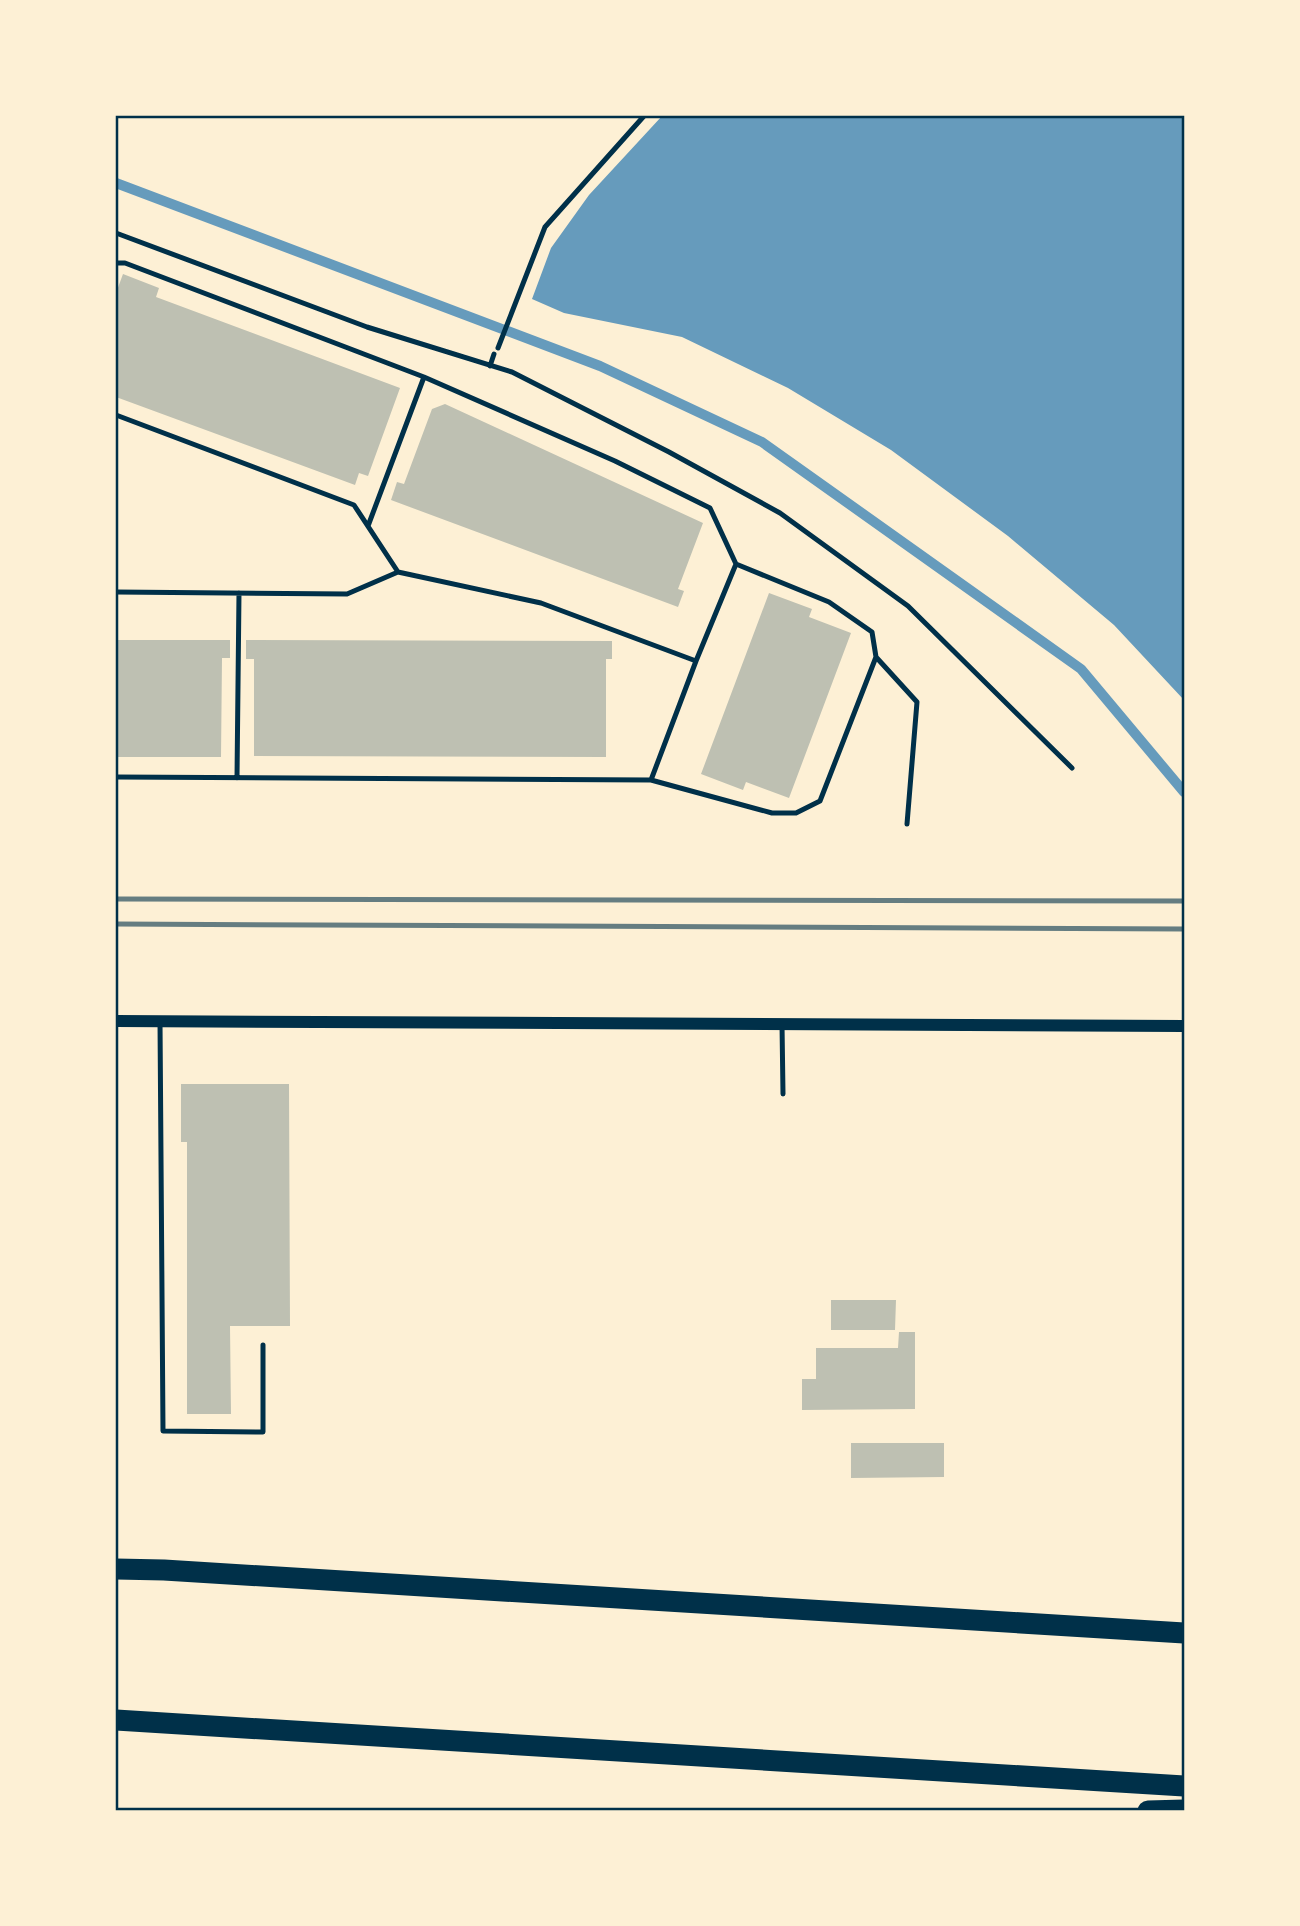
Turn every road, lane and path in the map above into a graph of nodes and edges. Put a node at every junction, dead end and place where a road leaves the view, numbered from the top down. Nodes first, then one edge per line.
1 (643, 116) edge
2 (116, 233) edge
3 (116, 263) edge
4 (490, 366) junction
5 (424, 377) junction
6 (116, 415) edge
7 (368, 526) junction
8 (736, 564) junction
9 (398, 572) junction
10 (116, 592) edge
11 (239, 593) junction
12 (876, 657) junction
13 (695, 661) junction
14 (1072, 768) dead end
15 (116, 778) edge
16 (237, 778) junction
17 (651, 780) junction
18 (907, 824) dead end
19 (116, 1021) edge
20 (160, 1021) junction
21 (782, 1024) junction
22 (1185, 1027) edge
23 (783, 1094) dead end
24 (263, 1345) dead end
25 (116, 1553) edge
26 (116, 1569) edge
27 (164, 1570) junction
28 (1185, 1633) edge
29 (116, 1720) edge
30 (1185, 1786) edge
31 (1185, 1810) edge
32 (1148, 1811) edge

1 - 4 lane
2 - 4 lane
3 - 5 lane
4 - 14 lane
5 - 7 lane
5 - 8 lane
6 - 7 lane
7 - 9 lane
8 - 12 lane
8 - 13 lane
9 - 11 lane
9 - 13 lane
10 - 11 lane
11 - 16 lane
12 - 17 lane
12 - 18 lane
13 - 17 lane
15 - 16 lane
16 - 17 lane
19 - 20 street
20 - 21 street
20 - 24 lane
21 - 22 street
21 - 23 lane
25 - 27 highway
26 - 27 highway
27 - 28 highway
29 - 30 highway
31 - 32 highway

